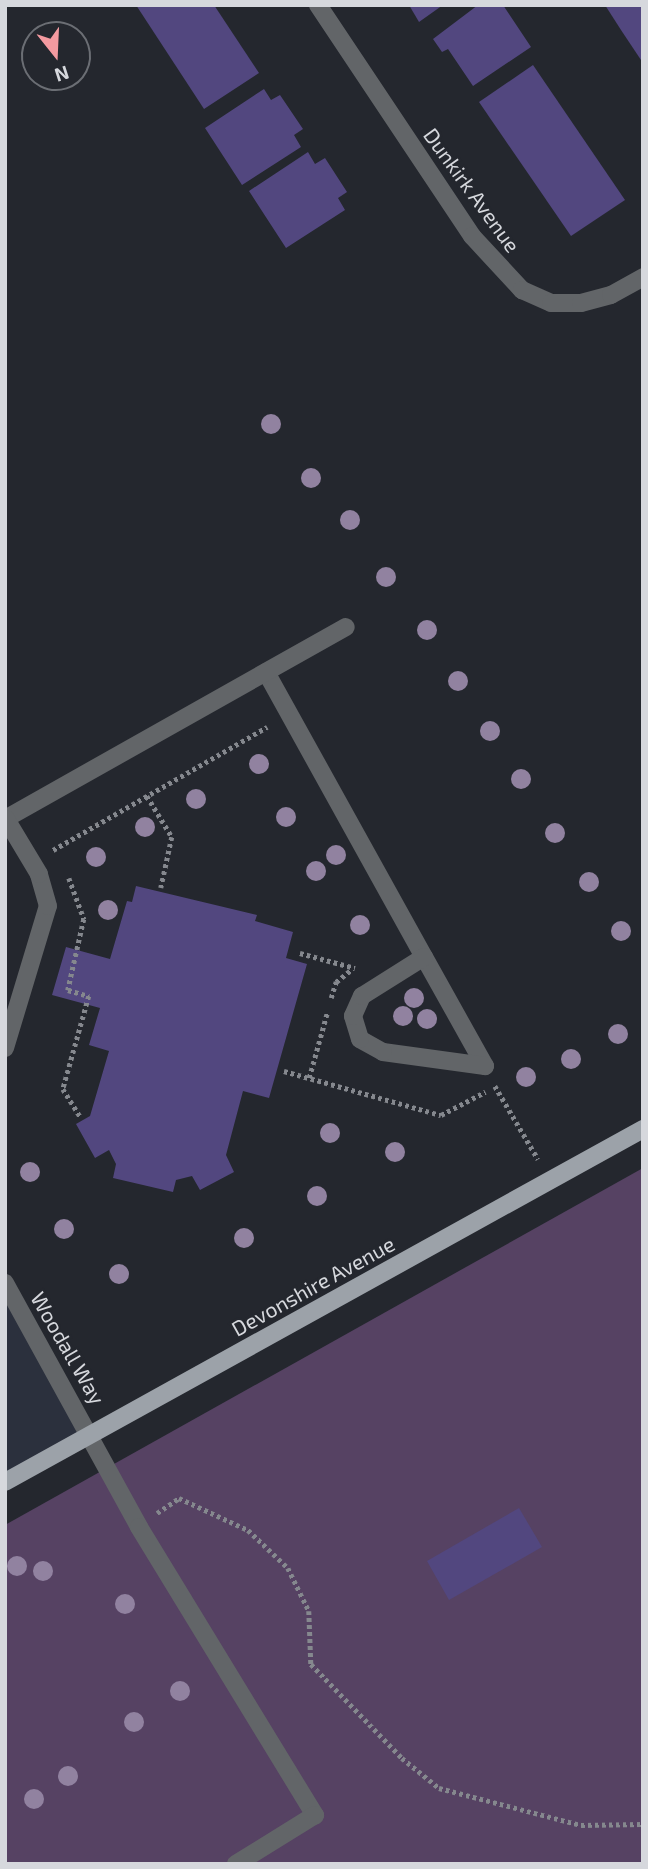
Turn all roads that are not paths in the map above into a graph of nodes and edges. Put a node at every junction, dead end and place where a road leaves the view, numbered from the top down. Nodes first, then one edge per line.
1 (318, 5) edge
2 (643, 277) edge
3 (346, 627) dead end
4 (266, 672) junction
5 (6, 819) edge
6 (424, 957) junction
7 (10, 1012) edge
8 (5, 1048) edge
9 (643, 1129) edge
10 (5, 1283) edge
11 (91, 1434) junction
12 (5, 1482) edge
13 (236, 1864) edge

1 - 2 street, Dunkirk Avenue
3 - 4 street
4 - 5 street
4 - 6 street
5 - 7 street
6 - 6 street
7 - 8 street
9 - 11 main road, Devonshire Avenue
10 - 11 street, Woodall Way
11 - 12 main road, Devonshire Avenue
11 - 13 street, Woodall Way

